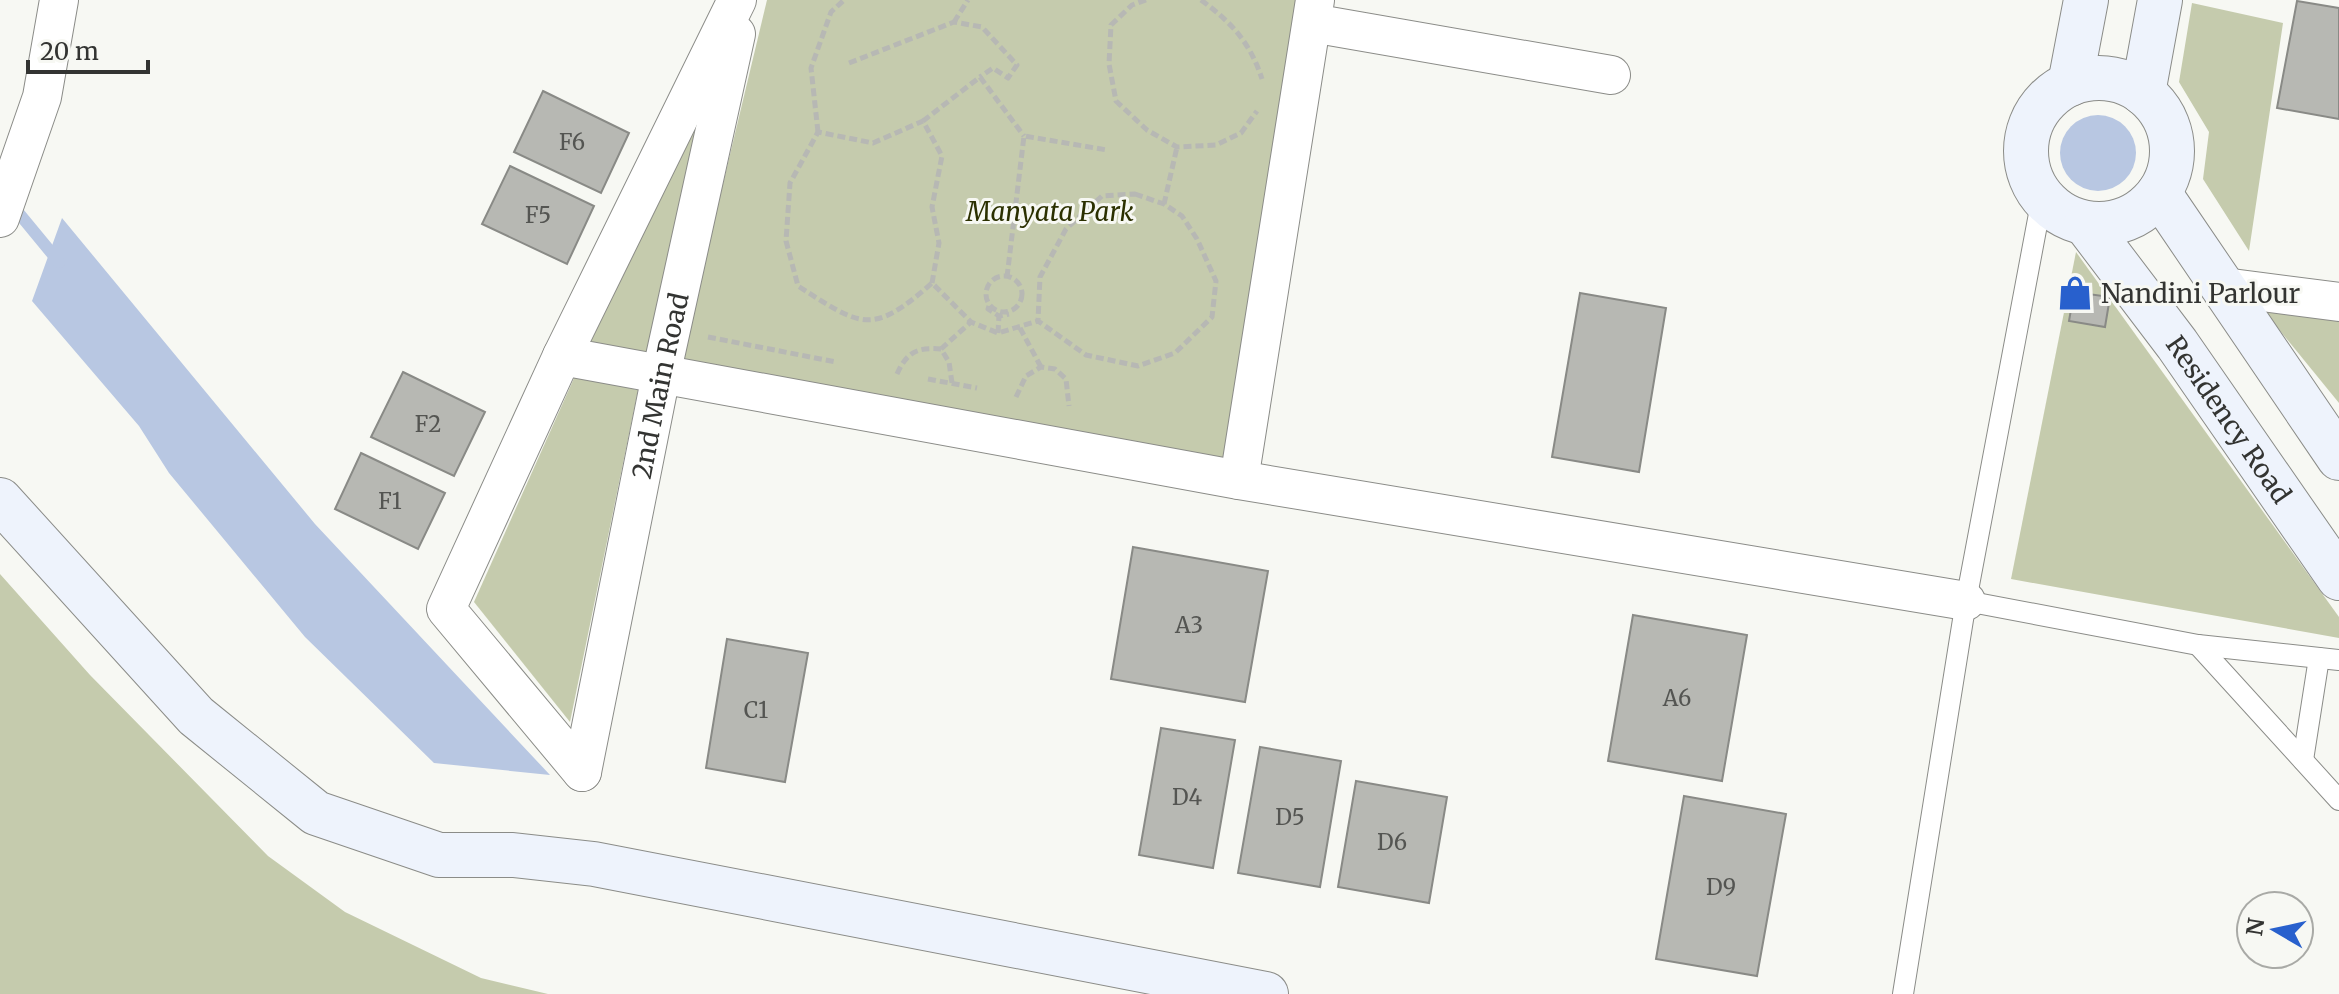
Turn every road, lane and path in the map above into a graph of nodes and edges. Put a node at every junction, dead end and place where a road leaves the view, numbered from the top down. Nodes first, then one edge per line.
1 (59, 0) edge
2 (737, 0) edge
3 (743, 0) edge
4 (844, 0) edge
5 (968, 0) edge
6 (1146, 0) edge
7 (1201, 0) edge
8 (2086, 0) edge
9 (2160, 0) edge
10 (1313, 11) edge
11 (954, 22) junction
12 (849, 63) dead end
13 (1611, 75) dead end
14 (980, 77) junction
15 (1263, 82) dead end
16 (2070, 84) junction
17 (2143, 93) junction
18 (1258, 109) dead end
19 (923, 121) junction
20 (818, 132) junction
21 (1024, 136) junction
22 (1177, 147) junction
23 (1107, 150) dead end
24 (2159, 193) junction
25 (2042, 198) junction
26 (1164, 204) junction
27 (0, 218) edge
28 (2086, 224) junction
29 (1007, 277) junction
30 (932, 283) junction
31 (2224, 287) junction
32 (2339, 302) edge
33 (989, 306) junction
34 (1012, 310) junction
35 (999, 316) junction
36 (1038, 321) junction
37 (971, 322) junction
38 (1020, 328) junction
39 (998, 333) junction
40 (941, 349) junction
41 (562, 356) junction
42 (1041, 367) junction
43 (897, 374) dead end
44 (661, 375) junction
45 (952, 383) dead end
46 (1016, 397) dead end
47 (1069, 406) dead end
48 (2339, 458) edge
49 (1239, 480) junction
50 (0, 500) edge
51 (2339, 578) edge
52 (1966, 601) junction
53 (2198, 645) junction
54 (2329, 659) edge
55 (2303, 760) junction
56 (2339, 800) edge
57 (1266, 994) edge
58 (1903, 994) edge

1 - 27 street
2 - 41 street
3 - 44 street, 2nd Main Road
4 - 20 path
5 - 11 path
6 - 22 path
7 - 15 path
8 - 16 street
9 - 17 street
10 - 13 street
10 - 49 street
11 - 12 path
11 - 14 path
14 - 19 path
14 - 21 path
16 - 17 street
16 - 25 street
17 - 24 street
18 - 22 path
19 - 20 path
19 - 30 path
20 - 30 path
21 - 23 path
21 - 29 path
22 - 26 path
24 - 28 street
24 - 31 street
25 - 28 street
25 - 52 lane
26 - 36 path
26 - 36 path
28 - 51 street, Residency Road
29 - 33 path
29 - 34 path
30 - 37 path
31 - 32 street
31 - 48 street
33 - 34 path
33 - 35 path
34 - 35 path
35 - 39 path
36 - 38 path
37 - 39 path
37 - 40 path
38 - 39 path
38 - 42 path
40 - 43 path
40 - 45 path
41 - 44 street
41 - 44 street, 2nd Main Road
42 - 46 path
42 - 47 path
44 - 49 street
49 - 52 street
50 - 57 street
52 - 53 lane
52 - 58 lane
53 - 54 lane
53 - 55 lane
54 - 55 lane
55 - 56 lane

